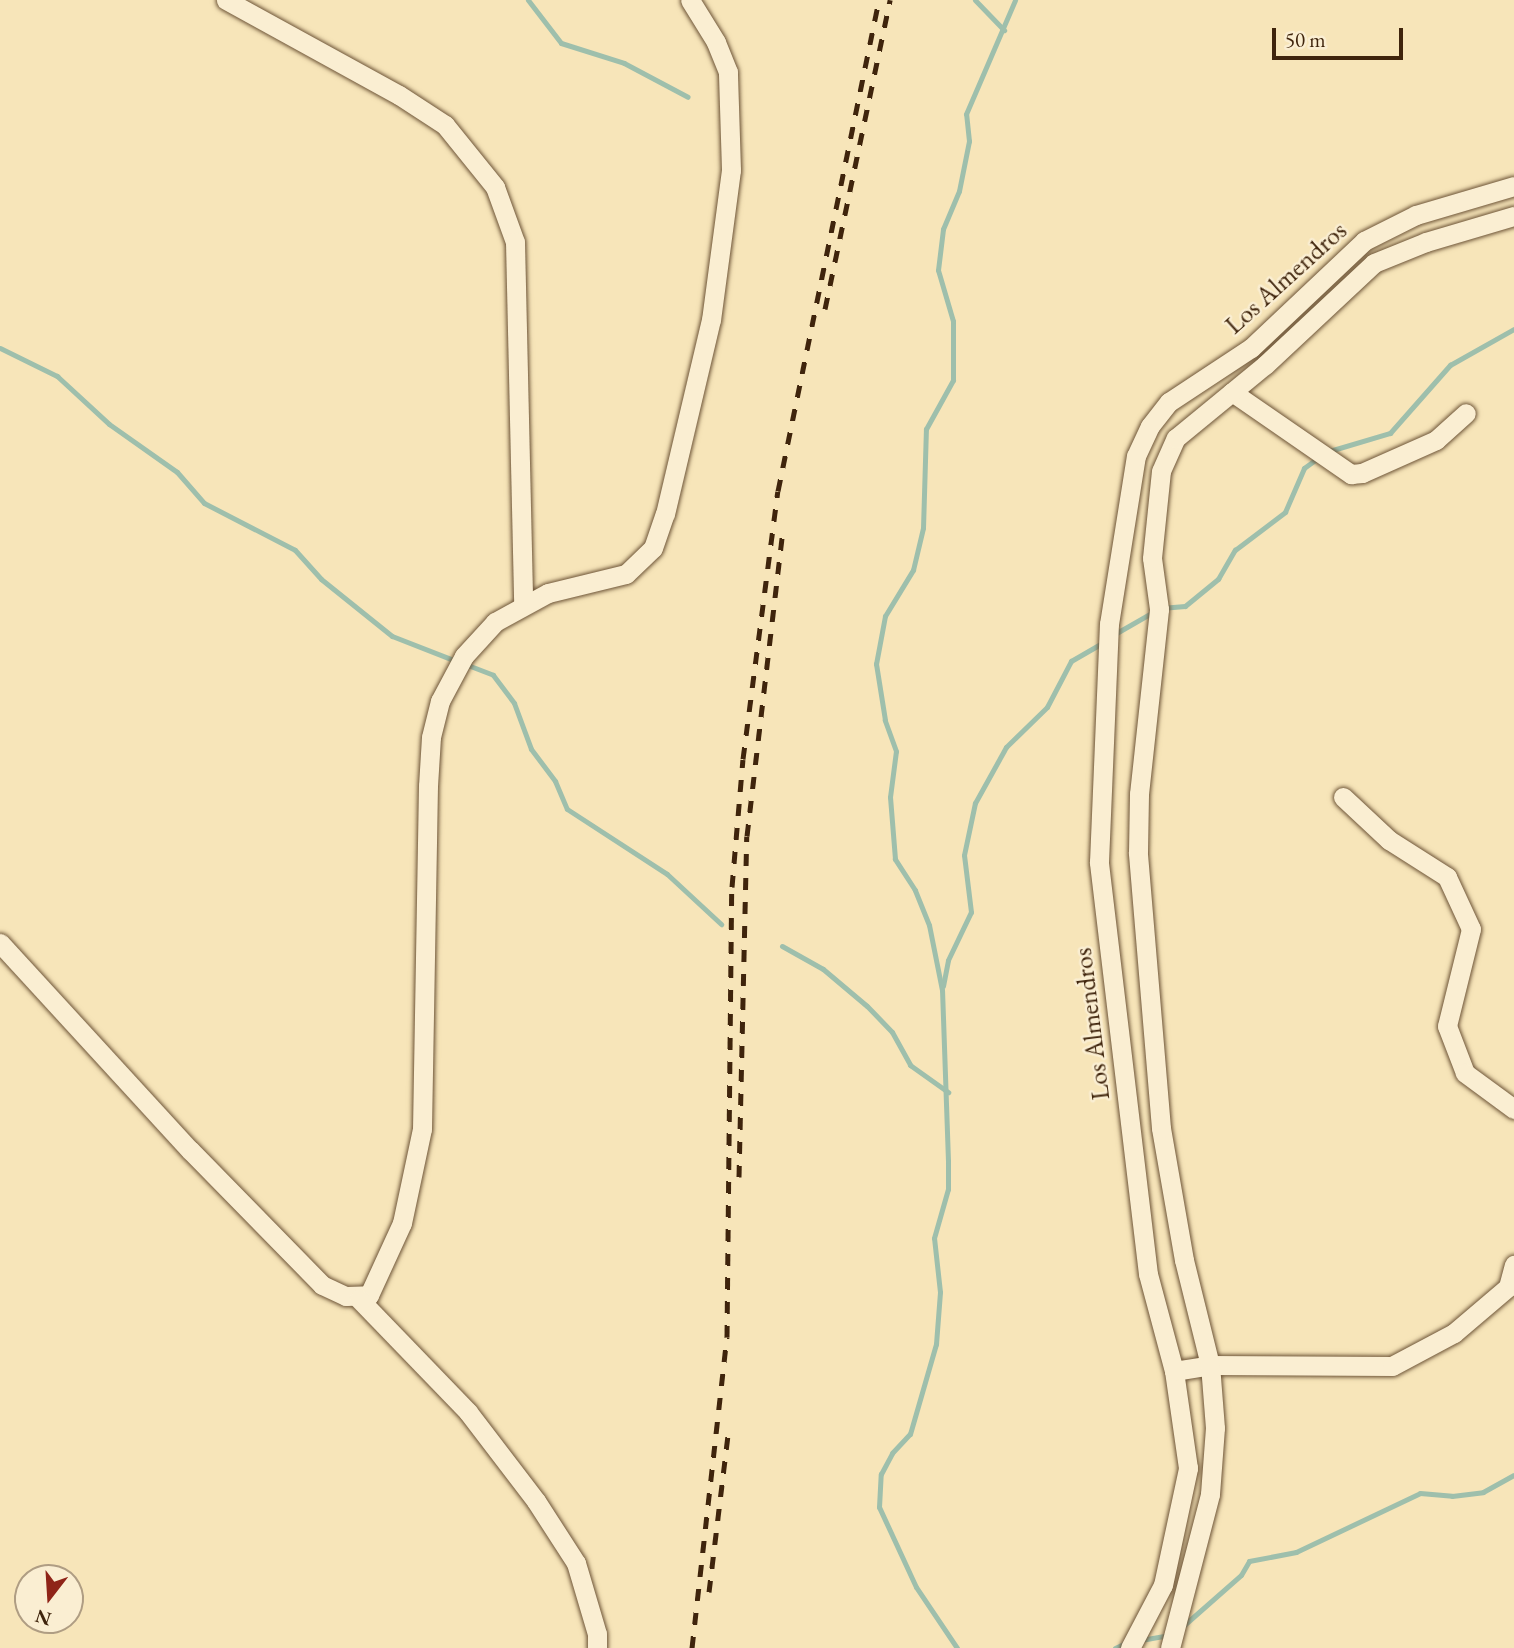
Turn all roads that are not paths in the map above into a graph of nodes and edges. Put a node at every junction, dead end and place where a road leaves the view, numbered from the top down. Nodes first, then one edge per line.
1 (226, 0) edge
2 (690, 0) edge
3 (1514, 186) edge
4 (1514, 216) edge
5 (1232, 392) junction
6 (1178, 396) junction
7 (1466, 412) dead end
8 (1206, 414) junction
9 (523, 603) junction
10 (1343, 797) dead end
11 (0, 943) edge
12 (1514, 1109) edge
13 (1514, 1265) edge
14 (1511, 1287) edge
15 (359, 1298) junction
16 (1210, 1365) junction
17 (1174, 1371) junction
18 (597, 1648) edge
19 (1130, 1648) edge
20 (1170, 1648) edge

1 - 9 street
2 - 9 street
3 - 6 street, Los Almendros
4 - 5 street, Los Almendros
5 - 7 street
5 - 8 street, Los Almendros
6 - 8 street
6 - 17 street, Los Almendros
8 - 16 street, Los Almendros
9 - 15 street
10 - 12 street
11 - 15 street
13 - 14 street
14 - 16 street
15 - 18 street
16 - 17 street
16 - 20 street, Los Almendros
17 - 19 street, Los Almendros

